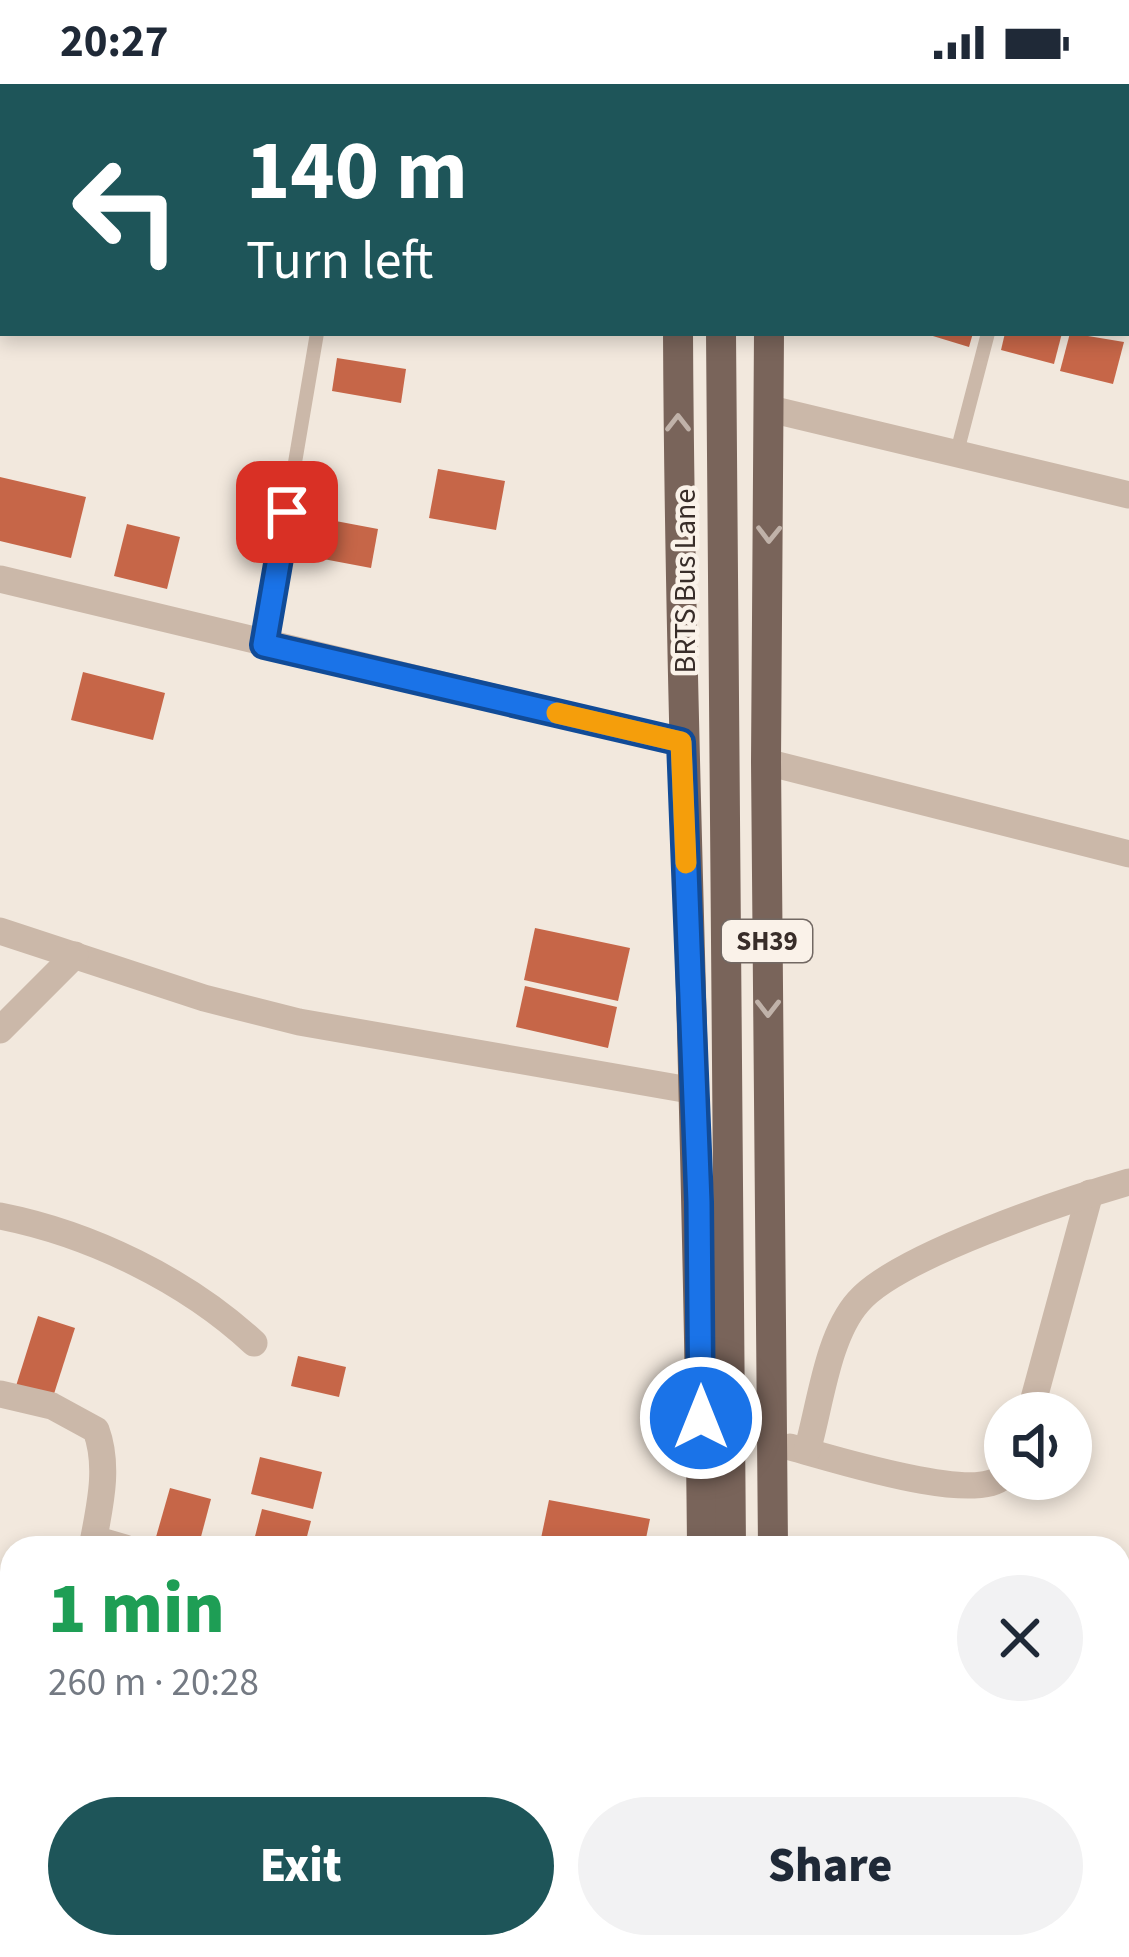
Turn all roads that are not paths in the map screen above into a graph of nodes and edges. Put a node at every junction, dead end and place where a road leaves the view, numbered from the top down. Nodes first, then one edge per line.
1 (316, 336) edge
2 (678, 336) edge
3 (721, 336) edge
4 (769, 336) edge
5 (987, 336) edge
6 (770, 409) junction
7 (957, 452) junction
8 (1129, 495) edge
9 (0, 579) edge
10 (264, 645) junction
11 (681, 742) junction
12 (766, 762) junction
13 (1129, 854) edge
14 (0, 931) edge
15 (75, 956) junction
16 (0, 1030) edge
17 (695, 1090) junction
18 (1129, 1182) edge
19 (1090, 1193) junction
20 (0, 1216) edge
21 (254, 1343) dead end
22 (1036, 1392) edge
23 (0, 1394) edge
24 (774, 1443) junction
25 (807, 1451) junction
26 (984, 1486) edge
27 (94, 1536) edge
28 (702, 1536) edge
29 (731, 1536) edge
30 (773, 1536) edge

1 - 10 lane
11 -> 2 main road, SH39
3 - 29 main road, BRTS Bus Lane
4 - 6 main road, SH39
5 - 7 lane
6 - 7 street
6 -> 12 main road, SH39
7 - 8 street
9 - 10 street
10 - 11 street
11 - 17 main road, SH39
12 - 13 street
12 -> 24 main road, SH39
14 - 15 street
15 - 16 street
15 - 17 street
17 - 28 main road, SH39
18 - 19 street
19 - 22 street
19 - 25 street
20 - 21 street
23 - 27 street
24 - 25 street
24 - 30 main road, SH39
25 - 26 street

